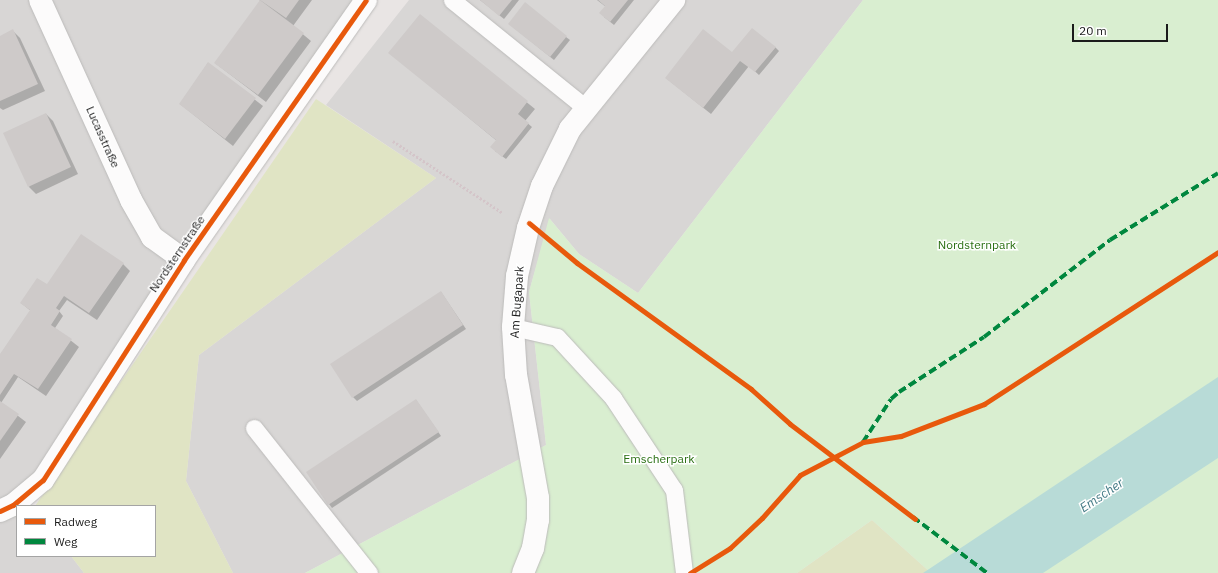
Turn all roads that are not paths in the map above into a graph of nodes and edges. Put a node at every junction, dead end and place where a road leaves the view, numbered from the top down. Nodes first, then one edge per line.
1 (40, 0) edge
2 (366, 0) edge
3 (452, 0) edge
4 (674, 0) edge
5 (586, 108) junction
6 (184, 260) junction
7 (513, 327) junction
8 (254, 428) dead end
9 (0, 511) edge
10 (369, 573) edge
11 (523, 573) edge
12 (684, 573) edge

1 - 6 street, Lucasstraße
2 - 6 street, Nordsternstraße
3 - 5 lane
4 - 5 street, Am Bugapark
5 - 7 street, Am Bugapark
6 - 9 street, Nordsternstraße
7 - 11 street, Am Bugapark
7 - 12 lane
8 - 10 lane

